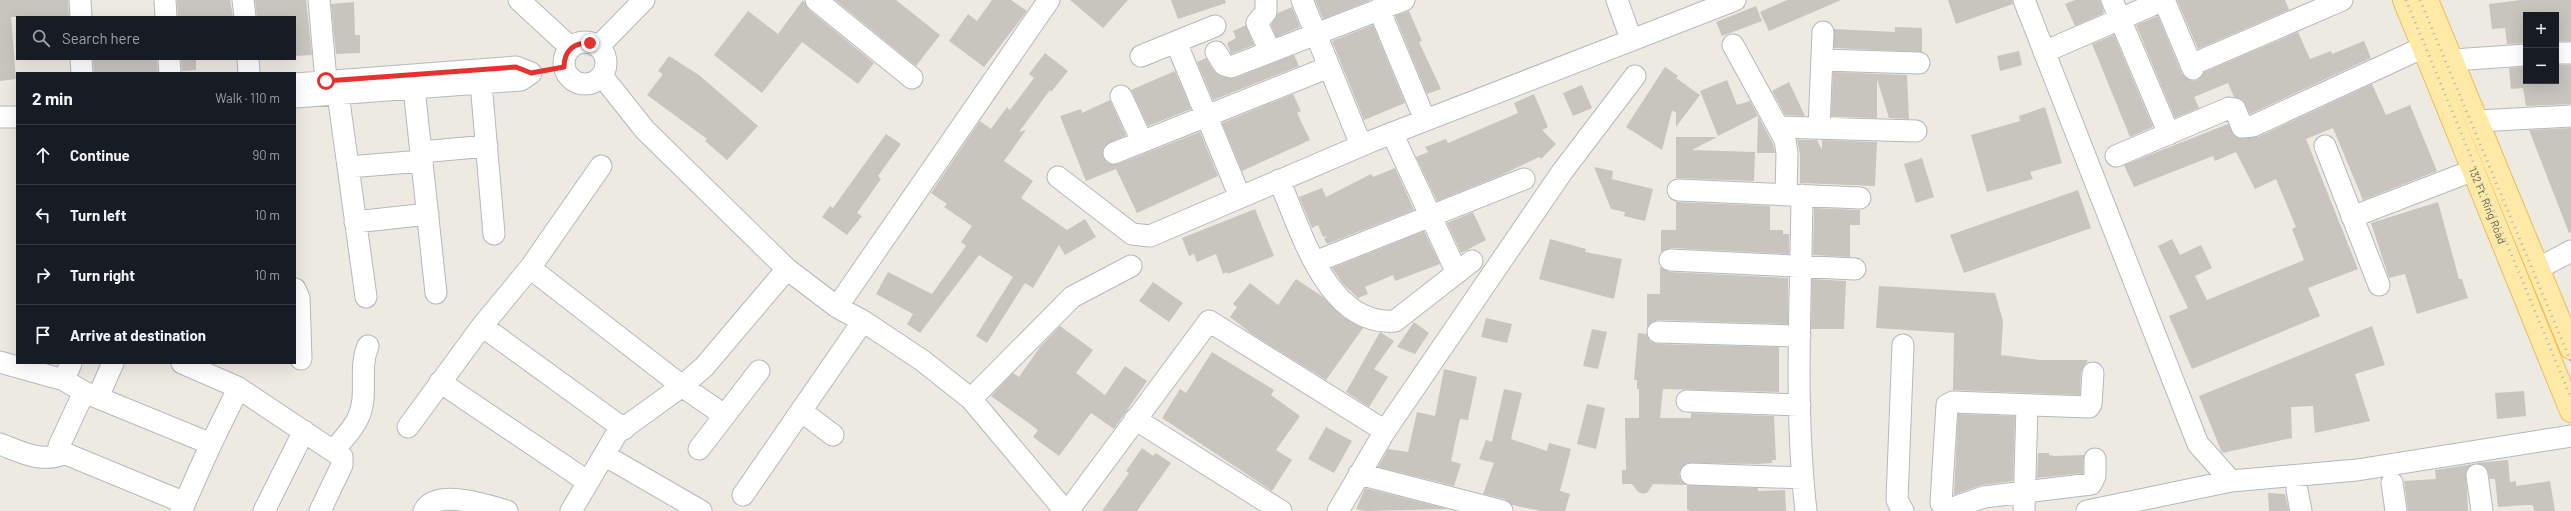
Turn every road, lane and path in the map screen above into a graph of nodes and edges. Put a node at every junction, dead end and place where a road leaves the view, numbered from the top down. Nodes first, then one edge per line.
1 (80, 0) edge
2 (165, 0) edge
3 (243, 0) edge
4 (319, 0) edge
5 (519, 0) edge
6 (644, 0) edge
7 (816, 0) edge
8 (1049, 0) edge
9 (1266, 0) edge
10 (1302, 0) edge
11 (1404, 0) edge
12 (1617, 0) edge
13 (1735, 0) edge
14 (2024, 0) edge
15 (2112, 0) edge
16 (2164, 0) edge
17 (2342, 0) edge
18 (2404, 0) edge
19 (2427, 0) edge
20 (1368, 8) edge
21 (81, 16) edge
22 (166, 16) edge
23 (245, 16) edge
24 (2120, 19) junction
25 (1215, 26) dead end
26 (1823, 32) dead end
27 (1316, 33) junction
28 (1631, 39) junction
29 (1176, 42) junction
30 (1733, 45) dead end
31 (598, 47) junction
32 (2424, 47) junction
33 (1270, 51) junction
34 (1216, 52) dead end
35 (2044, 52) junction
36 (2571, 53) edge
37 (2559, 54) edge
38 (2523, 55) edge
39 (1141, 56) dead end
40 (568, 57) junction
41 (82, 60) edge
42 (169, 60) edge
43 (248, 60) edge
44 (1822, 60) junction
45 (2453, 60) junction
46 (1919, 63) dead end
47 (1329, 67) junction
48 (82, 72) edge
49 (170, 72) edge
50 (249, 72) edge
51 (531, 73) junction
52 (602, 76) junction
53 (1635, 76) dead end
54 (912, 78) dead end
55 (426, 83) junction
56 (481, 83) junction
57 (296, 84) edge
58 (332, 88) junction
59 (1121, 96) dead end
60 (296, 98) edge
61 (16, 104) edge
62 (0, 105) edge
63 (1206, 116) junction
64 (2571, 116) edge
65 (16, 117) edge
66 (0, 118) edge
67 (1425, 120) junction
68 (2478, 121) junction
69 (1779, 127) junction
70 (1819, 128) junction
71 (1916, 131) dead end
72 (1392, 132) junction
73 (2169, 134) junction
74 (1142, 142) junction
75 (1361, 145) junction
76 (487, 146) junction
77 (2325, 146) dead end
78 (1114, 153) dead end
79 (421, 156) junction
80 (2116, 156) dead end
81 (601, 166) dead end
82 (348, 167) junction
83 (2474, 170) junction
84 (1058, 177) dead end
85 (1524, 179) dead end
86 (1279, 180) junction
87 (1678, 190) dead end
88 (1794, 195) junction
89 (1240, 197) junction
90 (1860, 198) dead end
91 (428, 214) junction
92 (1431, 216) junction
93 (2352, 217) junction
94 (355, 222) junction
95 (494, 234) dead end
96 (2571, 251) edge
97 (1670, 260) dead end
98 (1315, 262) junction
99 (1130, 266) dead end
100 (1801, 267) junction
101 (530, 268) junction
102 (2539, 268) junction
103 (787, 269) junction
104 (1855, 269) dead end
105 (2379, 285) dead end
106 (296, 292) edge
107 (436, 293) dead end
108 (366, 297) dead end
109 (837, 307) junction
110 (863, 321) junction
111 (482, 326) junction
112 (1658, 332) dead end
113 (1800, 336) junction
114 (1903, 345) dead end
115 (368, 346) dead end
116 (2571, 348) edge
117 (301, 359) dead end
118 (0, 362) edge
119 (111, 364) edge
120 (187, 364) edge
121 (759, 371) dead end
122 (67, 372) edge
123 (2093, 373) dead end
124 (440, 382) junction
125 (682, 386) junction
126 (237, 387) junction
127 (91, 395) junction
128 (970, 399) junction
129 (1687, 401) dead end
130 (1800, 405) junction
131 (2027, 406) junction
132 (801, 411) junction
133 (2571, 412) edge
134 (724, 415) junction
135 (1135, 419) junction
136 (408, 427) dead end
137 (624, 429) junction
138 (304, 430) junction
139 (1385, 431) junction
140 (833, 435) dead end
141 (2571, 436) edge
142 (0, 444) edge
143 (211, 444) junction
144 (699, 449) dead end
145 (334, 450) junction
146 (63, 454) junction
147 (604, 455) junction
148 (2095, 459) dead end
149 (1359, 474) junction
150 (1691, 474) dead end
151 (2477, 475) dead end
152 (1803, 478) junction
153 (588, 482) junction
154 (2231, 482) junction
155 (2392, 483) dead end
156 (2298, 490) dead end
157 (743, 495) dead end
158 (2024, 502) edge
159 (183, 507) edge
160 (2123, 507) edge
161 (264, 511) edge
162 (320, 511) edge
163 (424, 511) edge
164 (506, 511) edge
165 (571, 511) edge
166 (701, 511) edge
167 (1065, 511) edge
168 (1068, 511) edge
169 (1281, 511) edge
170 (1338, 511) edge
171 (1502, 511) edge
172 (1806, 511) edge
173 (1902, 511) edge
174 (2087, 511) edge
175 (2301, 511) edge
176 (2396, 511) edge
177 (2482, 511) edge

1 - 21 street
2 - 22 street
3 - 23 street
4 - 58 street
5 - 40 street
6 - 31 street
7 - 54 street
8 - 109 street
9 - 33 street
10 - 27 street
11 - 20 street
12 - 28 street
13 - 28 street
14 - 35 street
15 - 24 street
16 - 17 street
16 - 24 street
18 - 32 main road, 132 Ft. Ring Road
19 - 45 main road, 132 Ft. Ring Road
20 - 27 street
20 - 67 street
24 - 35 street
24 - 73 street
25 - 29 street
26 - 44 street
27 - 33 street
27 - 47 street
28 - 67 street
29 - 39 street
29 - 63 street
30 - 69 street
31 - 40 street
31 - 52 street
32 - 73 street
32 - 83 main road, 132 Ft. Ring Road
33 - 34 street
35 - 154 street
36 - 37 street
38 - 45 street
40 - 51 street
40 - 52 street
41 - 48 street
42 - 49 street
43 - 50 street
44 - 46 street
44 - 70 street
45 - 68 main road, 132 Ft. Ring Road
47 - 63 street
47 - 75 street
51 - 55 street
51 - 56 street
52 - 103 street
53 - 139 street
55 - 56 street
55 - 58 street
55 - 79 street
56 - 76 street
57 - 58 street
58 - 60 street
58 - 82 street
59 - 74 street
61 - 62 street
63 - 74 street
63 - 89 street
64 - 68 street
65 - 66 street
67 - 72 street
68 - 102 main road, 132 Ft. Ring Road
69 - 70 street
69 - 88 street
70 - 71 street
72 - 75 street
72 - 92 street
73 - 80 street
74 - 78 street
75 - 86 street
76 - 79 street
76 - 95 street
77 - 93 street
79 - 82 street
79 - 91 street
81 - 101 street
82 - 94 street
83 - 93 street
83 - 133 main road, 132 Ft. Ring Road
84 - 89 street
85 - 92 street
86 - 89 street
86 - 98 street
87 - 88 street
88 - 90 street
88 - 100 street
91 - 94 street
91 - 107 street
92 - 98 street
92 - 98 street
93 - 105 street
94 - 108 street
96 - 102 street
97 - 100 street
99 - 128 street
100 - 104 street
100 - 113 street
101 - 111 street
101 - 125 street
102 - 116 main road, 132 Ft. Ring Road
103 - 109 street
103 - 125 street
106 - 117 street
109 - 110 street
110 - 128 street
110 - 132 street
111 - 124 street
111 - 137 street
112 - 113 street
113 - 130 street
114 - 173 street
115 - 145 street
118 - 122 street
119 - 127 street
120 - 126 street
121 - 134 street
122 - 127 street
123 - 131 street
124 - 136 street
124 - 153 street
125 - 134 street
125 - 137 street
126 - 138 street
126 - 143 street
127 - 143 street
127 - 146 street
128 - 167 street
129 - 130 street
130 - 152 street
131 - 158 street
131 - 158 street
132 - 140 street
132 - 157 street
134 - 144 street
135 - 139 street
135 - 168 street
135 - 169 street
137 - 147 street
138 - 145 street
138 - 161 street
139 - 149 street
141 - 154 street
142 - 146 street
143 - 159 street
145 - 162 street
146 - 159 street
147 - 153 street
147 - 166 street
148 - 158 street
149 - 170 street
149 - 171 street
150 - 152 street
151 - 177 street
152 - 172 street
153 - 165 street
154 - 160 street
155 - 176 street
156 - 175 street
160 - 174 street
163 - 164 street

